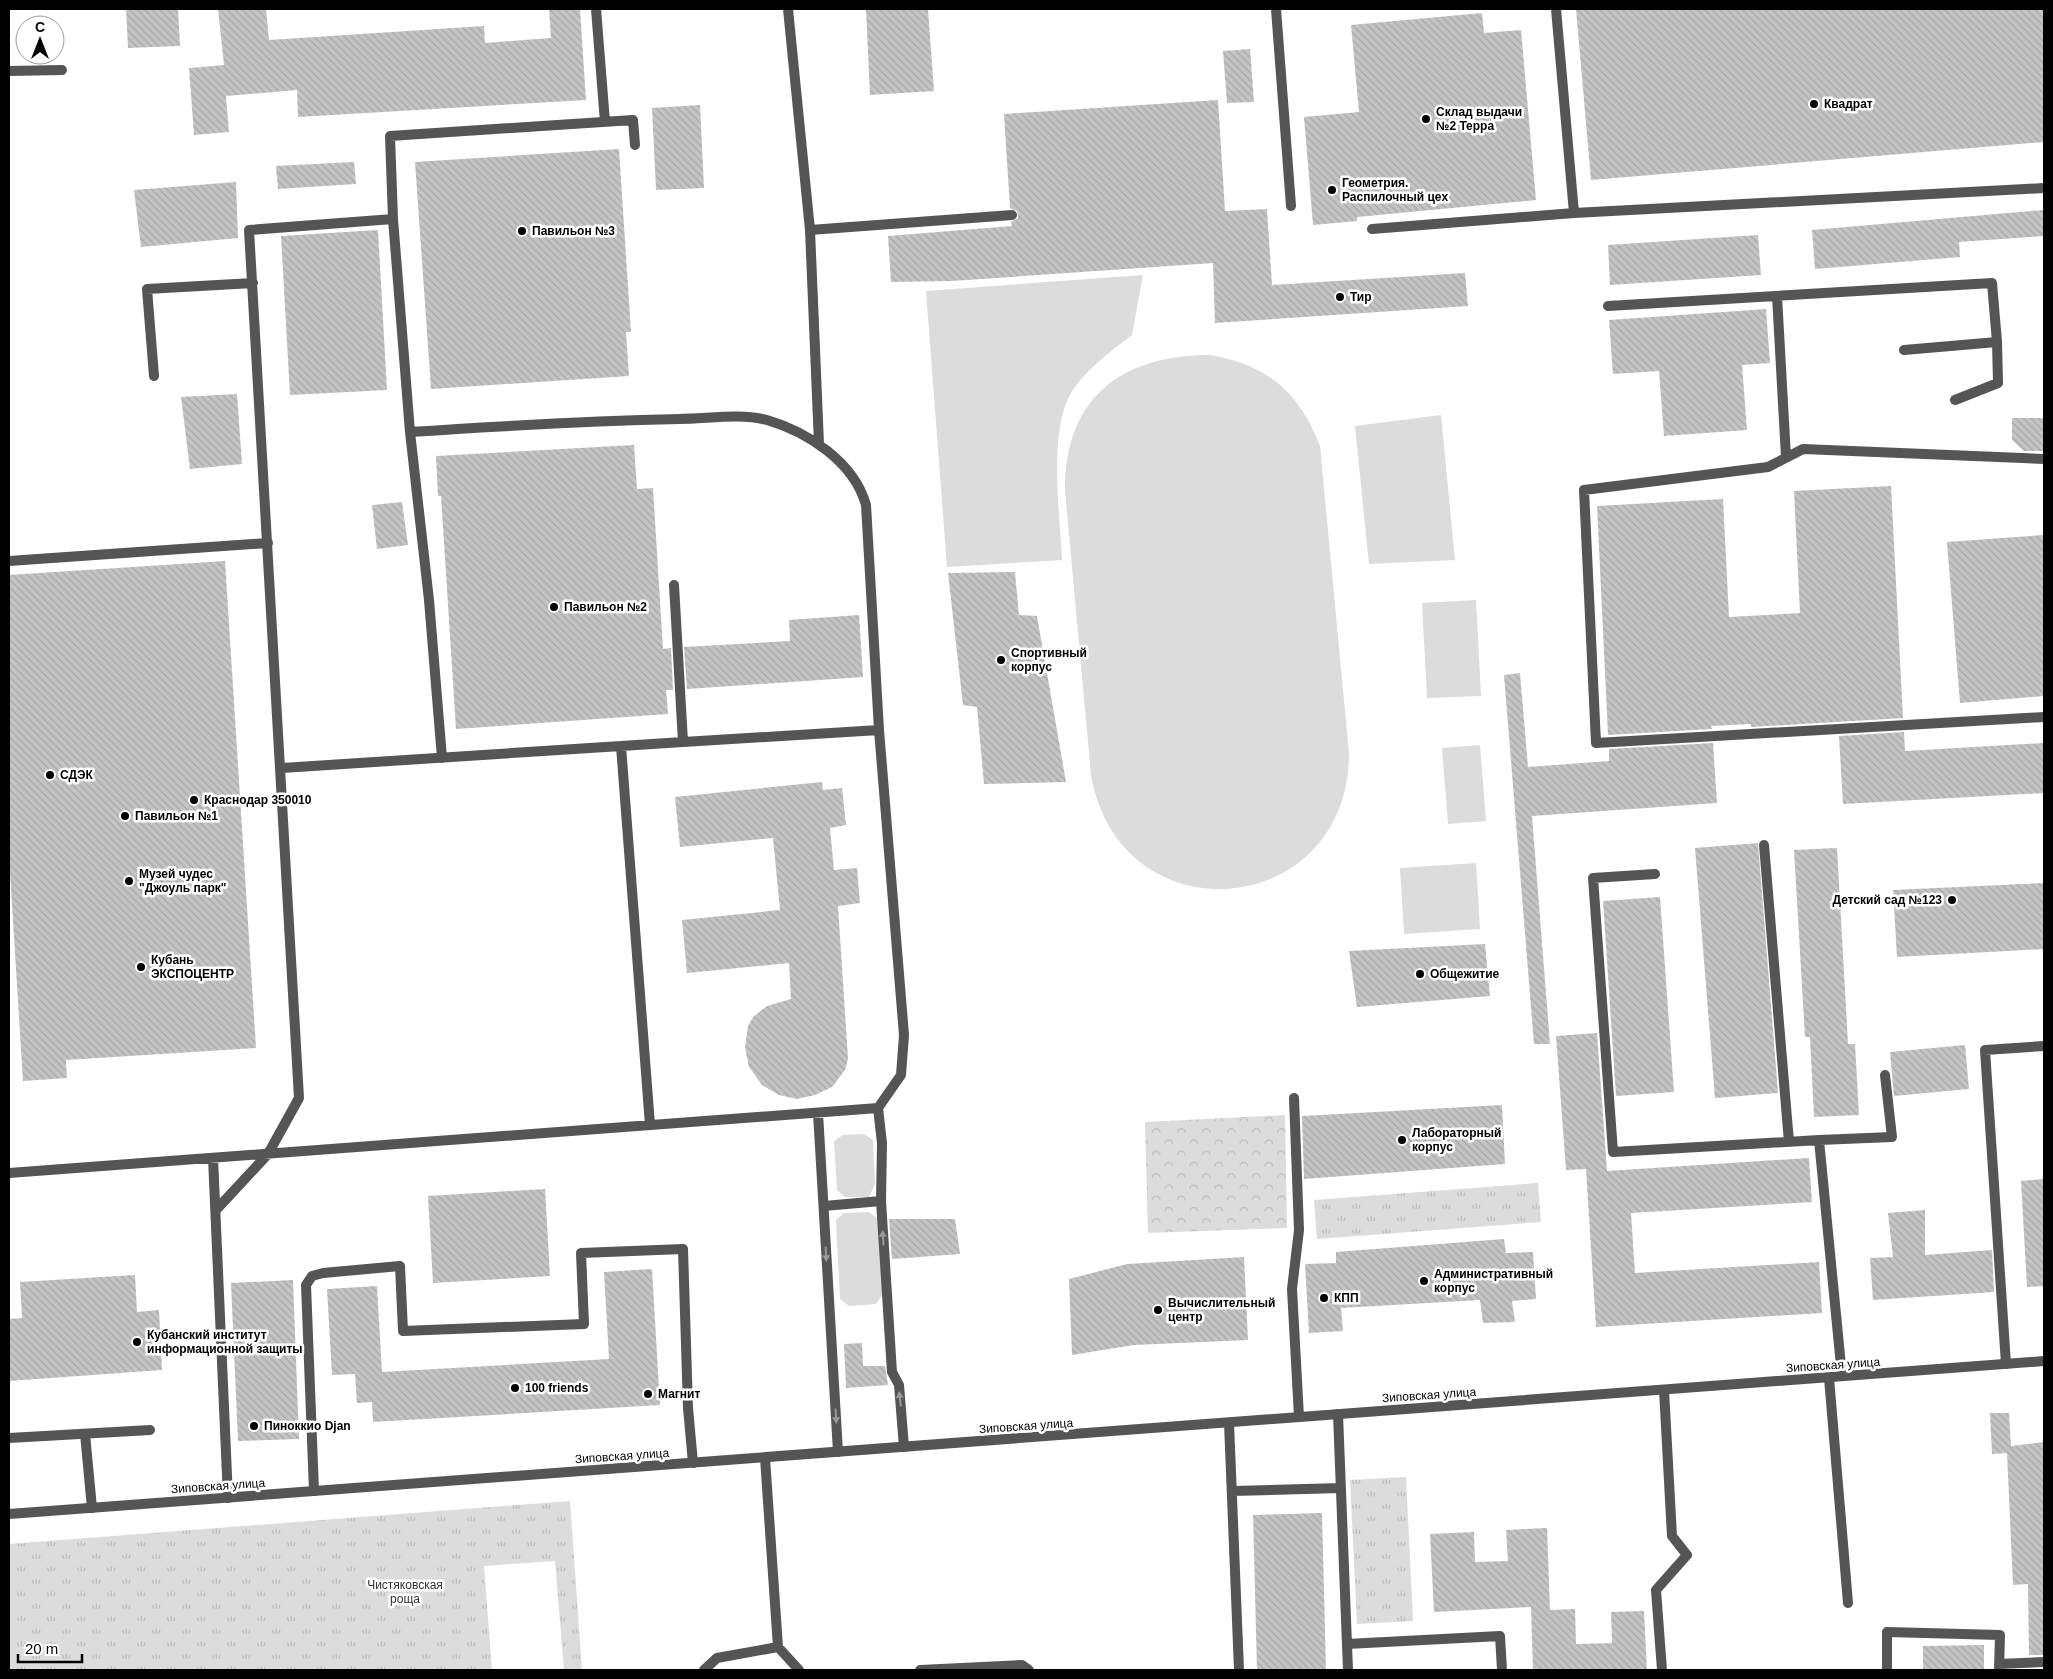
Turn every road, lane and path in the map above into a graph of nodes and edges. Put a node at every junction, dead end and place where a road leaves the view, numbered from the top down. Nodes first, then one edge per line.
1 (596, 9) edge
2 (788, 9) edge
3 (1276, 9) edge
4 (1556, 9) edge
5 (62, 70) dead end
6 (9, 71) edge
7 (605, 122) junction
8 (636, 145) dead end
9 (2044, 188) edge
10 (1291, 206) dead end
11 (1574, 214) junction
12 (1012, 215) dead end
13 (393, 220) junction
14 (1372, 229) dead end
15 (810, 230) junction
16 (253, 284) junction
17 (1777, 296) junction
18 (1608, 306) dead end
19 (1997, 342) junction
20 (1904, 350) dead end
21 (154, 376) dead end
22 (1955, 400) dead end
23 (410, 432) junction
24 (819, 444) junction
25 (1786, 457) junction
26 (2044, 459) edge
27 (268, 543) junction
28 (9, 561) edge
29 (674, 585) dead end
30 (2044, 717) edge
31 (880, 730) junction
32 (683, 742) junction
33 (620, 746) junction
34 (442, 758) junction
35 (282, 768) junction
36 (1764, 845) dead end
37 (1655, 874) dead end
38 (2044, 1046) edge
39 (1885, 1076) dead end
40 (1294, 1098) dead end
41 (878, 1108) junction
42 (818, 1113) junction
43 (650, 1125) junction
44 (1818, 1140) junction
45 (1789, 1142) junction
46 (268, 1154) junction
47 (213, 1158) junction
48 (9, 1172) edge
49 (881, 1201) junction
50 (824, 1206) junction
51 (216, 1210) junction
52 (2044, 1361) edge
53 (2006, 1364) junction
54 (1842, 1376) junction
55 (1829, 1378) junction
56 (1664, 1390) junction
57 (1338, 1414) junction
58 (1299, 1417) junction
59 (1229, 1423) junction
60 (150, 1430) dead end
61 (85, 1434) junction
62 (9, 1438) edge
63 (904, 1447) junction
64 (838, 1452) junction
65 (765, 1458) junction
66 (693, 1463) junction
67 (1340, 1488) junction
68 (314, 1492) junction
69 (1232, 1492) junction
70 (228, 1498) junction
71 (92, 1508) junction
72 (9, 1514) edge
73 (1848, 1603) dead end
74 (1347, 1644) junction
75 (778, 1647) junction
76 (2044, 1662) edge
77 (2000, 1667) edge
78 (704, 1670) edge
79 (799, 1670) edge
80 (920, 1670) edge
81 (1029, 1670) edge
82 (1239, 1670) edge
83 (1348, 1670) edge
84 (1502, 1670) edge
85 (1662, 1670) edge
86 (1887, 1670) edge

1 - 7 street
2 - 15 street
3 - 10 street
4 - 11 street
5 - 6 street
7 - 8 street
7 - 13 street
9 - 11 street
11 - 14 street
12 - 15 street
13 - 16 street
13 - 23 street
15 - 24 street
16 - 21 street
16 - 27 street
17 - 18 street
17 - 19 street
17 - 25 street
19 - 20 street
19 - 22 street
23 - 24 street
23 - 34 street
24 - 31 street
25 - 26 street
25 - 30 street
27 - 28 street
27 - 35 street
29 - 32 street
31 - 32 street
31 - 41 street
32 - 33 street
33 - 34 street
33 - 43 street
34 - 35 street
35 - 46 street
36 - 45 street
37 - 45 street
38 - 53 street
39 - 44 street
40 - 58 street
41 - 42 street
41 - 49 street
42 - 43 street
42 - 50 street
43 - 46 street
44 - 45 street
44 - 54 street
46 - 47 street
46 - 51 street
47 - 48 street
47 - 51 street
49 - 50 street
63 -> 49 street
50 -> 64 street
51 - 70 street
52 - 53 street, Зиповская улица
53 - 54 street, Зиповская улица
54 - 55 street, Зиповская улица
55 - 56 street, Зиповская улица
55 - 73 street
56 - 57 street, Зиповская улица
56 - 85 street
57 - 58 street, Зиповская улица
57 - 67 street
58 - 59 street, Зиповская улица
59 - 63 street, Зиповская улица
59 - 69 street
60 - 61 street
61 - 62 street
61 - 71 street
63 - 64 street, Зиповская улица
64 - 65 street, Зиповская улица
65 - 66 street, Зиповская улица
65 - 75 street
66 - 68 street, Зиповская улица
66 - 68 street
67 - 69 street
67 - 74 street
68 - 70 street, Зиповская улица
69 - 82 street
70 - 71 street, Зиповская улица
71 - 72 street, Зиповская улица
74 - 83 street
74 - 84 street
75 - 78 street
75 - 79 street
76 - 77 street
77 - 86 street
80 - 81 street

